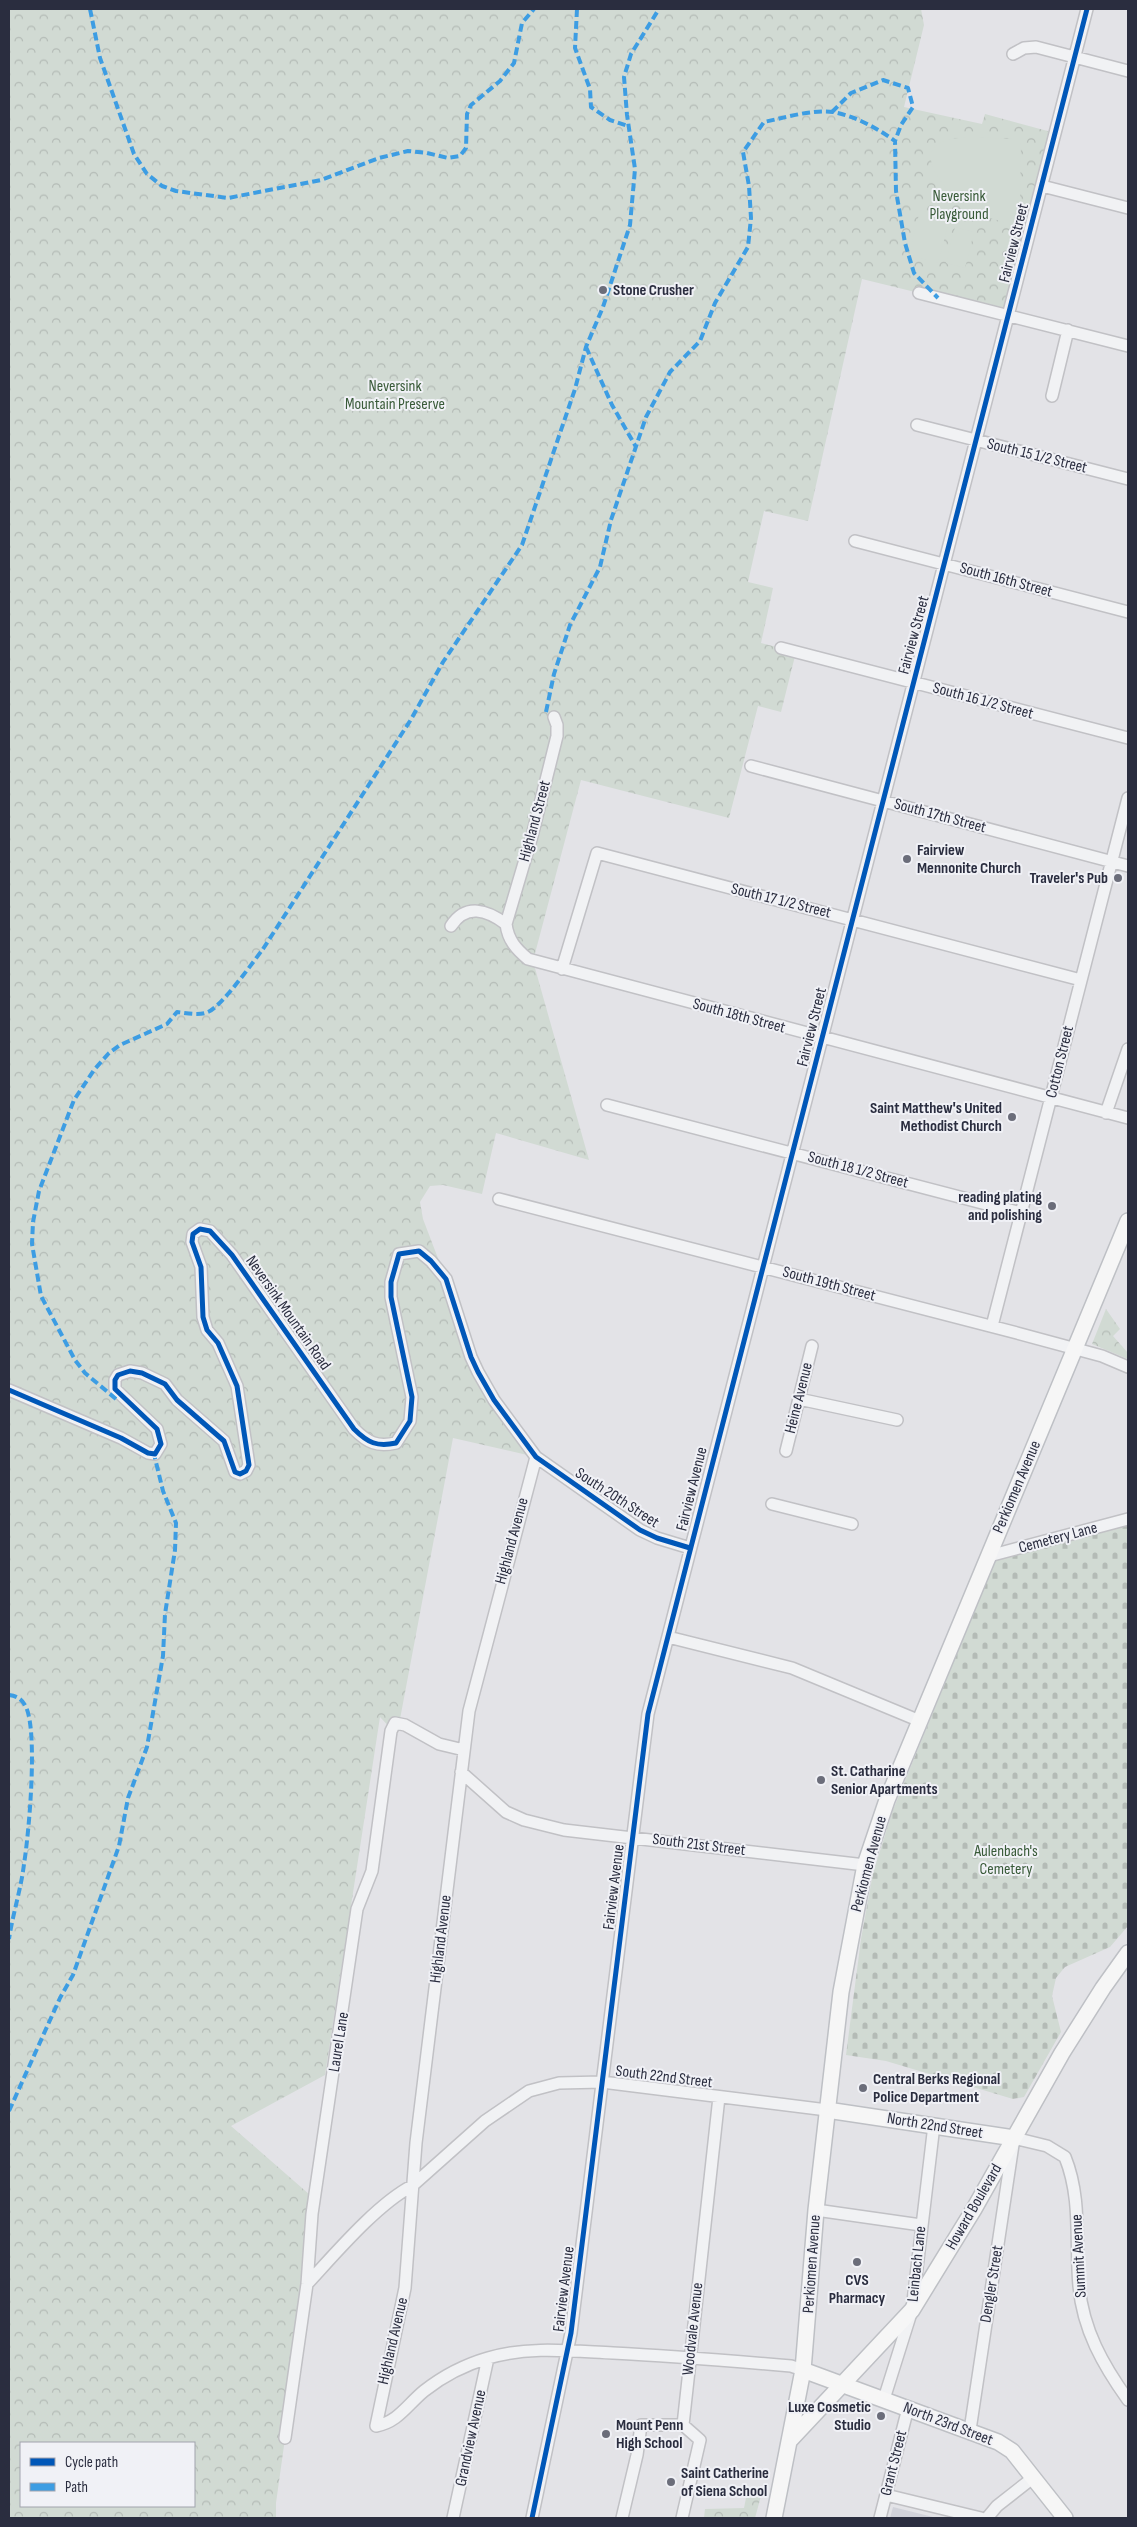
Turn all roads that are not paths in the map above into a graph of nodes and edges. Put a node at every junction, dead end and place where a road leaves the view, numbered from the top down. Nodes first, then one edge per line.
1 (1086, 9) edge
2 (1013, 54) dead end
3 (1075, 57) junction
4 (1128, 71) edge
5 (1042, 186) junction
6 (1128, 208) edge
7 (919, 293) dead end
8 (1008, 315) junction
9 (1068, 330) junction
10 (1128, 346) edge
11 (1052, 396) dead end
12 (917, 425) dead end
13 (976, 440) junction
14 (1128, 479) edge
15 (855, 541) dead end
16 (945, 564) junction
17 (1128, 612) edge
18 (781, 648) dead end
19 (914, 682) junction
20 (554, 717) dead end
21 (1128, 738) edge
22 (751, 766) dead end
23 (1128, 798) edge
24 (883, 801) junction
25 (1112, 861) junction
26 (1128, 866) edge
27 (852, 919) junction
28 (451, 926) dead end
29 (507, 928) junction
30 (562, 969) junction
31 (1081, 980) junction
32 (822, 1038) junction
33 (1128, 1049) edge
34 (1051, 1098) junction
35 (607, 1105) dead end
36 (1106, 1112) junction
37 (1128, 1118) edge
38 (792, 1153) junction
39 (499, 1199) dead end
40 (1021, 1213) junction
41 (1128, 1222) edge
42 (763, 1267) junction
43 (992, 1326) junction
44 (812, 1346) dead end
45 (1075, 1349) junction
46 (1128, 1367) edge
47 (9, 1390) edge
48 (799, 1399) junction
49 (897, 1420) dead end
50 (786, 1451) dead end
51 (536, 1457) junction
52 (772, 1504) dead end
53 (1128, 1519) edge
54 (852, 1524) dead end
55 (690, 1548) junction
56 (989, 1556) junction
57 (668, 1637) junction
58 (920, 1722) junction
59 (464, 1750) junction
60 (461, 1772) junction
61 (633, 1838) junction
62 (865, 1865) junction
63 (1128, 1953) edge
64 (602, 2082) junction
65 (719, 2097) junction
66 (827, 2110) junction
67 (934, 2125) junction
68 (1014, 2138) junction
69 (412, 2186) junction
70 (816, 2210) junction
71 (921, 2225) junction
72 (307, 2284) junction
73 (912, 2310) junction
74 (568, 2351) junction
75 (488, 2358) junction
76 (690, 2358) junction
77 (803, 2370) junction
78 (842, 2384) junction
79 (884, 2399) junction
80 (1128, 2400) edge
81 (908, 2408) junction
82 (683, 2425) junction
83 (970, 2430) junction
84 (285, 2438) dead end
85 (791, 2439) junction
86 (1034, 2477) junction
87 (886, 2496) junction
88 (453, 2518) edge
89 (532, 2518) edge
90 (622, 2518) edge
91 (682, 2518) edge
92 (774, 2518) edge
93 (880, 2518) edge
94 (981, 2518) edge
95 (987, 2518) edge
96 (1065, 2518) edge

1 - 3 street, Fairview Street
2 - 3 street
3 - 4 street
3 - 5 street, Fairview Street
5 - 6 street
5 - 8 street, Fairview Street
7 - 8 street
8 - 9 street
8 - 13 street, Fairview Street
9 - 10 street
9 - 11 street
12 - 13 street, South 15 1/2 Street
13 - 14 street, South 15 1/2 Street
13 - 16 street, Fairview Street
15 - 16 street, South 16th Street
16 - 17 street, South 16th Street
16 - 19 street, Fairview Street
18 - 19 street, South 16 1/2 Street
19 - 21 street, South 16 1/2 Street
19 - 24 street, Fairview Street
20 - 29 street, Highland Street
22 - 24 street, South 17th Street
23 - 25 street, Cotton Street
24 - 25 street, South 17th Street
24 - 27 street, Fairview Street
25 - 26 street, South 17th Street
25 - 31 street, Cotton Street
27 - 30 street, South 17 1/2 Street
27 - 31 street, South 17 1/2 Street
27 - 32 street, Fairview Street
28 - 29 street
29 - 30 street, South 18th Street
30 - 32 street, South 18th Street
31 - 34 street, Cotton Street
32 - 34 street, South 18th Street
32 - 38 street, Fairview Street
33 - 36 street
34 - 36 street, South 18th Street
34 - 40 street, Cotton Street
35 - 38 street, South 18 1/2 Street
36 - 37 street, South 18th Street
38 - 40 street, South 18 1/2 Street
38 - 42 street, Fairview Street
39 - 42 street, South 19th Street
40 - 43 street, Cotton Street
41 - 45 main road, Perkiomen Avenue
42 - 43 street, South 19th Street
42 - 55 street, Fairview Avenue
43 - 45 street, South 19th Street
44 - 48 street, Heine Avenue
45 - 46 street, South 19th Street
45 - 56 main road, Perkiomen Avenue
47 - 51 street, Neversink Mountain Road
48 - 49 street
48 - 50 street, Heine Avenue
51 - 55 street, South 20th Street
51 - 59 street, Highland Avenue
52 - 54 street
53 - 56 street, Cemetery Lane
55 - 57 street, Fairview Avenue
56 - 58 main road, Perkiomen Avenue
57 - 58 street
57 - 61 street, Fairview Avenue
58 - 62 main road, Perkiomen Avenue
59 - 60 street, Highland Avenue
59 - 72 street, Laurel Lane
60 - 61 street, South 21st Street
60 - 69 street, Highland Avenue
61 - 62 street, South 21st Street
61 - 64 street, Fairview Avenue
62 - 66 main road, Perkiomen Avenue
63 - 68 main road, Howard Boulevard
64 - 65 street, South 22nd Street
64 - 69 street, South 22nd Street
64 - 74 street, Fairview Avenue
65 - 66 street, South 22nd Street
65 - 76 street, Woodvale Avenue
66 - 67 main road, North 22nd Street
66 - 70 main road, Perkiomen Avenue
67 - 68 main road, North 22nd Street
67 - 71 street, Leinbach Lane
68 - 73 main road, Howard Boulevard
68 - 80 street, Summit Avenue
68 - 83 street, Dengler Street
69 - 72 street, South 22nd Street
69 - 75 street, Highland Avenue
70 - 71 street
70 - 77 main road, Perkiomen Avenue
71 - 73 street, Leinbach Lane
72 - 84 street, Laurel Lane
73 - 78 main road, Howard Boulevard
73 - 79 street, Leinbach Lane
74 - 75 street
74 - 76 street
74 - 89 street, Fairview Avenue
75 - 88 street, Grandview Avenue
76 - 77 street
76 - 82 street, Woodvale Avenue
77 - 78 main road, North 23rd Street
77 - 85 main road, Perkiomen Avenue
78 - 79 main road, North 23rd Street
78 - 85 main road, Howard Boulevard
79 - 81 main road, North 23rd Street
81 - 83 main road, North 23rd Street
81 - 87 street, Grant Street
82 - 90 street
82 - 91 street
83 - 86 main road, North 23rd Street
85 - 92 main road, Perkiomen Avenue
86 - 95 street
86 - 96 main road, North 23rd Street
87 - 93 street, Grant Street
87 - 94 street

